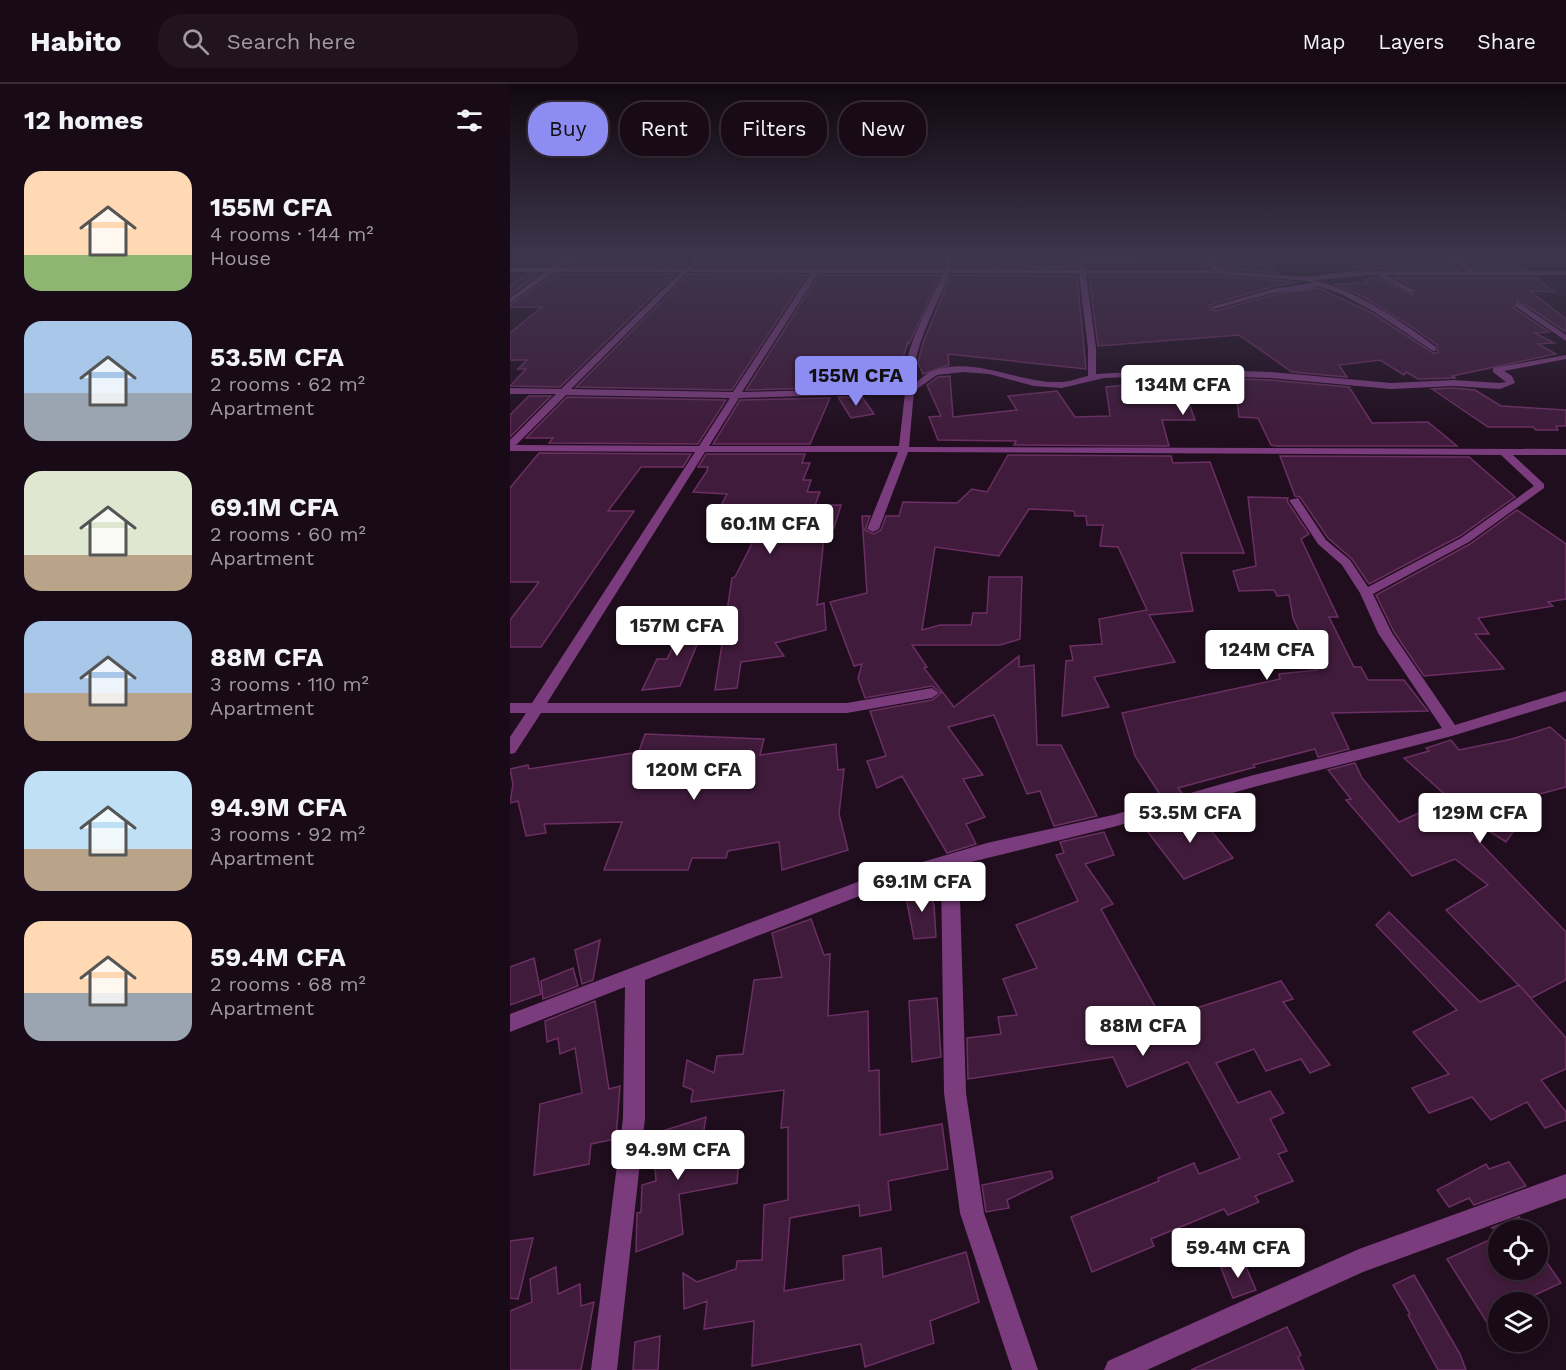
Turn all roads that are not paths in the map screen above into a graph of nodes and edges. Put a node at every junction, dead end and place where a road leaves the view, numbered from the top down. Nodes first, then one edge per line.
1 (643, 314) edge
2 (787, 314) edge
3 (930, 314) edge
4 (1087, 314) edge
5 (1383, 314) edge
6 (1532, 314) edge
7 (1566, 339) edge
8 (1433, 350) dead end
9 (1566, 357) edge
10 (1092, 378) junction
11 (910, 390) junction
12 (510, 391) edge
13 (565, 391) junction
14 (735, 395) junction
15 (510, 447) edge
16 (699, 449) junction
17 (904, 449) junction
18 (1504, 452) junction
19 (1566, 452) edge
20 (1294, 500) dead end
21 (873, 529) dead end
22 (1365, 593) junction
23 (932, 693) dead end
24 (1564, 698) edge
25 (510, 708) edge
26 (537, 708) junction
27 (1452, 731) junction
28 (510, 749) edge
29 (950, 861) junction
30 (634, 973) junction
31 (510, 1023) edge
32 (1566, 1186) edge
33 (604, 1370) edge
34 (1025, 1370) edge
35 (1117, 1370) edge

1 - 13 street
2 - 14 street
3 - 11 street
4 - 10 street
5 - 8 street
6 - 7 street
9 - 10 street
10 - 11 street
11 - 14 street
11 - 17 street
12 - 13 street
13 - 14 street
13 - 15 street
14 - 16 street
15 - 16 street
16 - 17 street
16 - 26 street
17 - 18 street
17 - 21 street
18 - 19 street
18 - 22 street
20 - 22 street
22 - 27 street
23 - 26 street
24 - 27 street
25 - 26 street
26 - 28 street
27 - 29 street
29 - 30 street
29 - 34 street
30 - 31 street
30 - 33 street
32 - 35 street

